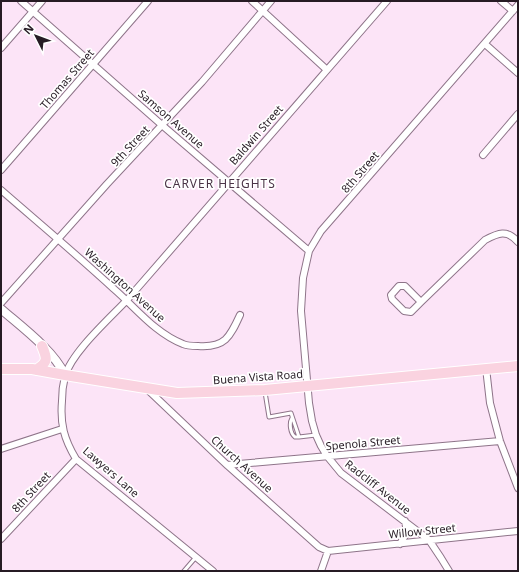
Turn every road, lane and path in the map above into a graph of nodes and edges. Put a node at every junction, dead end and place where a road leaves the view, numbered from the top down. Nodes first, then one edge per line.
1 (21, 1) edge
2 (42, 1) edge
3 (148, 1) edge
4 (252, 1) edge
5 (271, 1) edge
6 (388, 1) edge
7 (501, 1) edge
8 (518, 5) edge
9 (263, 10) junction
10 (33, 11) junction
11 (513, 11) junction
12 (485, 44) junction
13 (1, 48) edge
14 (93, 65) junction
15 (327, 70) junction
16 (518, 73) edge
17 (518, 114) edge
18 (163, 126) junction
19 (483, 155) dead end
20 (1, 170) edge
21 (229, 183) junction
22 (1, 190) edge
23 (58, 238) junction
24 (518, 242) edge
25 (309, 251) junction
26 (127, 300) junction
27 (421, 302) junction
28 (1, 303) edge
29 (2, 313) edge
30 (240, 315) dead end
31 (42, 346) junction
32 (518, 366) edge
33 (486, 368) junction
34 (1, 369) edge
35 (36, 370) junction
36 (65, 375) junction
37 (308, 386) junction
38 (146, 388) junction
39 (265, 390) junction
40 (292, 418) junction
41 (62, 429) junction
42 (316, 435) junction
43 (299, 437) junction
44 (500, 441) junction
45 (1, 449) edge
46 (327, 456) junction
47 (76, 459) junction
48 (227, 464) junction
49 (518, 488) edge
50 (405, 521) junction
51 (518, 531) edge
52 (1, 538) edge
53 (429, 540) junction
54 (400, 544) junction
55 (328, 551) junction
56 (196, 557) junction
57 (184, 571) edge
58 (213, 571) edge
59 (322, 571) edge
60 (448, 571) edge

1 - 10 street, Samson Avenue
2 - 10 street
3 - 14 street, Thomas Street
4 - 9 street
5 - 9 street, 9th Street
6 - 15 street, Baldwin Street
7 - 11 street
8 - 11 street, 8th Street
9 - 15 street
9 - 18 street, 9th Street
10 - 13 street
10 - 14 street, Samson Avenue
11 - 12 street, 8th Street
12 - 16 street
12 - 25 street, 8th Street
14 - 18 street, Samson Avenue
14 - 20 street, Thomas Street
15 - 21 street, Baldwin Street
17 - 19 street
18 - 21 street, Samson Avenue
18 - 23 street, 9th Street
21 - 25 street, Samson Avenue
21 - 26 street, Baldwin Street
22 - 23 street, Washington Avenue
23 - 26 street, Washington Avenue
23 - 28 street, 9th Street
24 - 27 street
25 - 37 street, 8th Street
26 - 30 street, Washington Avenue
26 - 36 street, Baldwin Street
27 - 27 street
29 - 31 street
31 - 35 main road
31 - 36 street
32 - 33 main road, Buena Vista Road
33 - 37 main road, Buena Vista Road
33 - 44 street
34 - 35 main road, Buena Vista Road
35 - 36 main road, Buena Vista Road
36 - 38 main road, Buena Vista Road
36 - 41 street, Lawyers Lane
37 - 39 main road, Buena Vista Road
37 - 42 street, Radcliff Avenue
38 - 39 main road, Buena Vista Road
38 - 48 street, Church Avenue
39 - 40 lane
40 - 43 lane
40 - 43 lane
41 - 45 street
41 - 47 street, Lawyers Lane
42 - 43 lane
42 - 46 street, Radcliff Avenue
44 - 46 street, Spenola Street
44 - 49 street
46 - 48 street, Spenola Street
46 - 50 street, Radcliff Avenue
47 - 52 street, 8th Street
47 - 56 street, Lawyers Lane
48 - 55 street, Church Avenue
50 - 53 street, Radcliff Avenue
50 - 54 street
51 - 53 street, Willow Street
53 - 54 street, Willow Street
53 - 60 street, Radcliff Avenue
54 - 55 street, Willow Street
55 - 59 street
56 - 57 lane
56 - 58 street, Lawyers Lane

